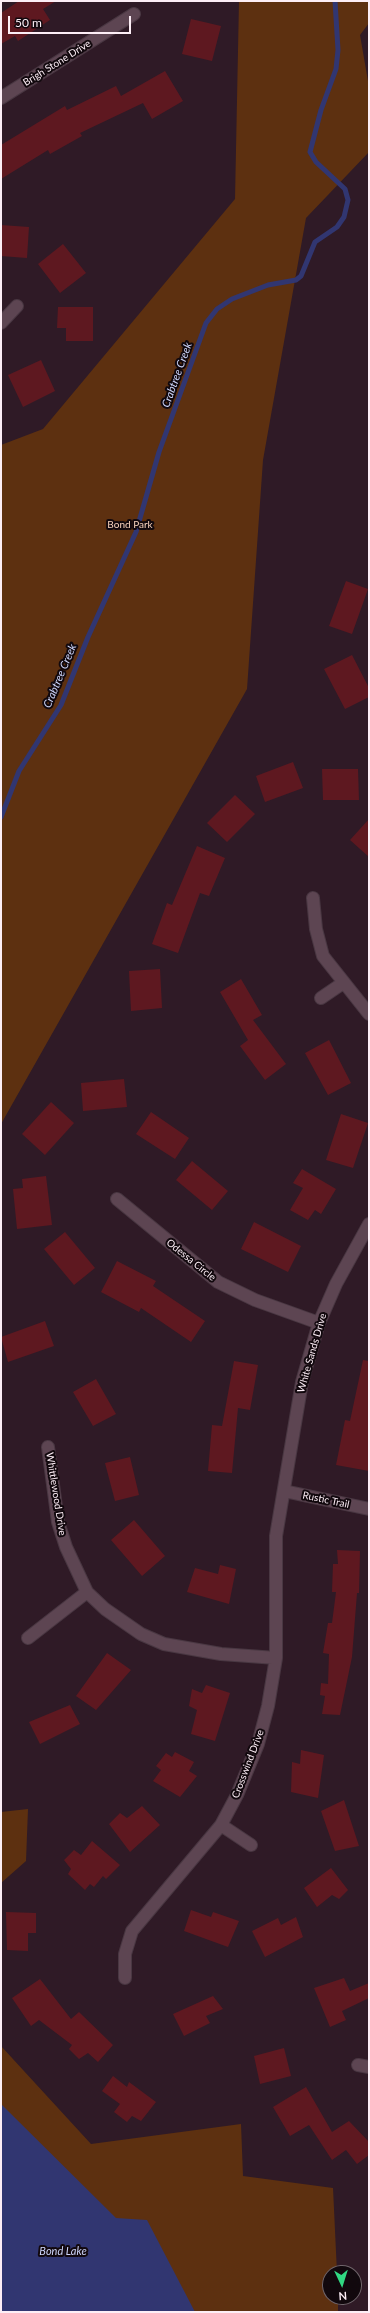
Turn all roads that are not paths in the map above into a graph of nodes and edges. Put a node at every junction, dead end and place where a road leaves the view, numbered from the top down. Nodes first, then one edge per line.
1 (134, 14) dead end
2 (1, 98) edge
3 (17, 306) dead end
4 (1, 323) edge
5 (313, 898) dead end
6 (343, 983) junction
7 (321, 998) dead end
8 (369, 1014) edge
9 (117, 1199) dead end
10 (369, 1224) edge
11 (319, 1323) junction
12 (48, 1447) dead end
13 (284, 1491) junction
14 (369, 1509) edge
15 (87, 1592) junction
16 (28, 1638) dead end
17 (276, 1658) junction
18 (221, 1825) junction
19 (251, 1845) dead end
20 (124, 1978) dead end

1 - 2 street, Brigh Stone Drive
3 - 4 street
5 - 6 street
6 - 7 street
6 - 8 street
9 - 11 street, Odessa Circle
10 - 11 street, White Sands Drive
11 - 13 street, White Sands Drive
12 - 15 street, Whittlewood Drive
13 - 14 street, Rustic Trail
13 - 17 street, Crosswind Drive
15 - 16 street
15 - 17 street, Whittlewood Drive
17 - 18 street, Crosswind Drive
18 - 19 street
18 - 20 street, Crosswind Drive

